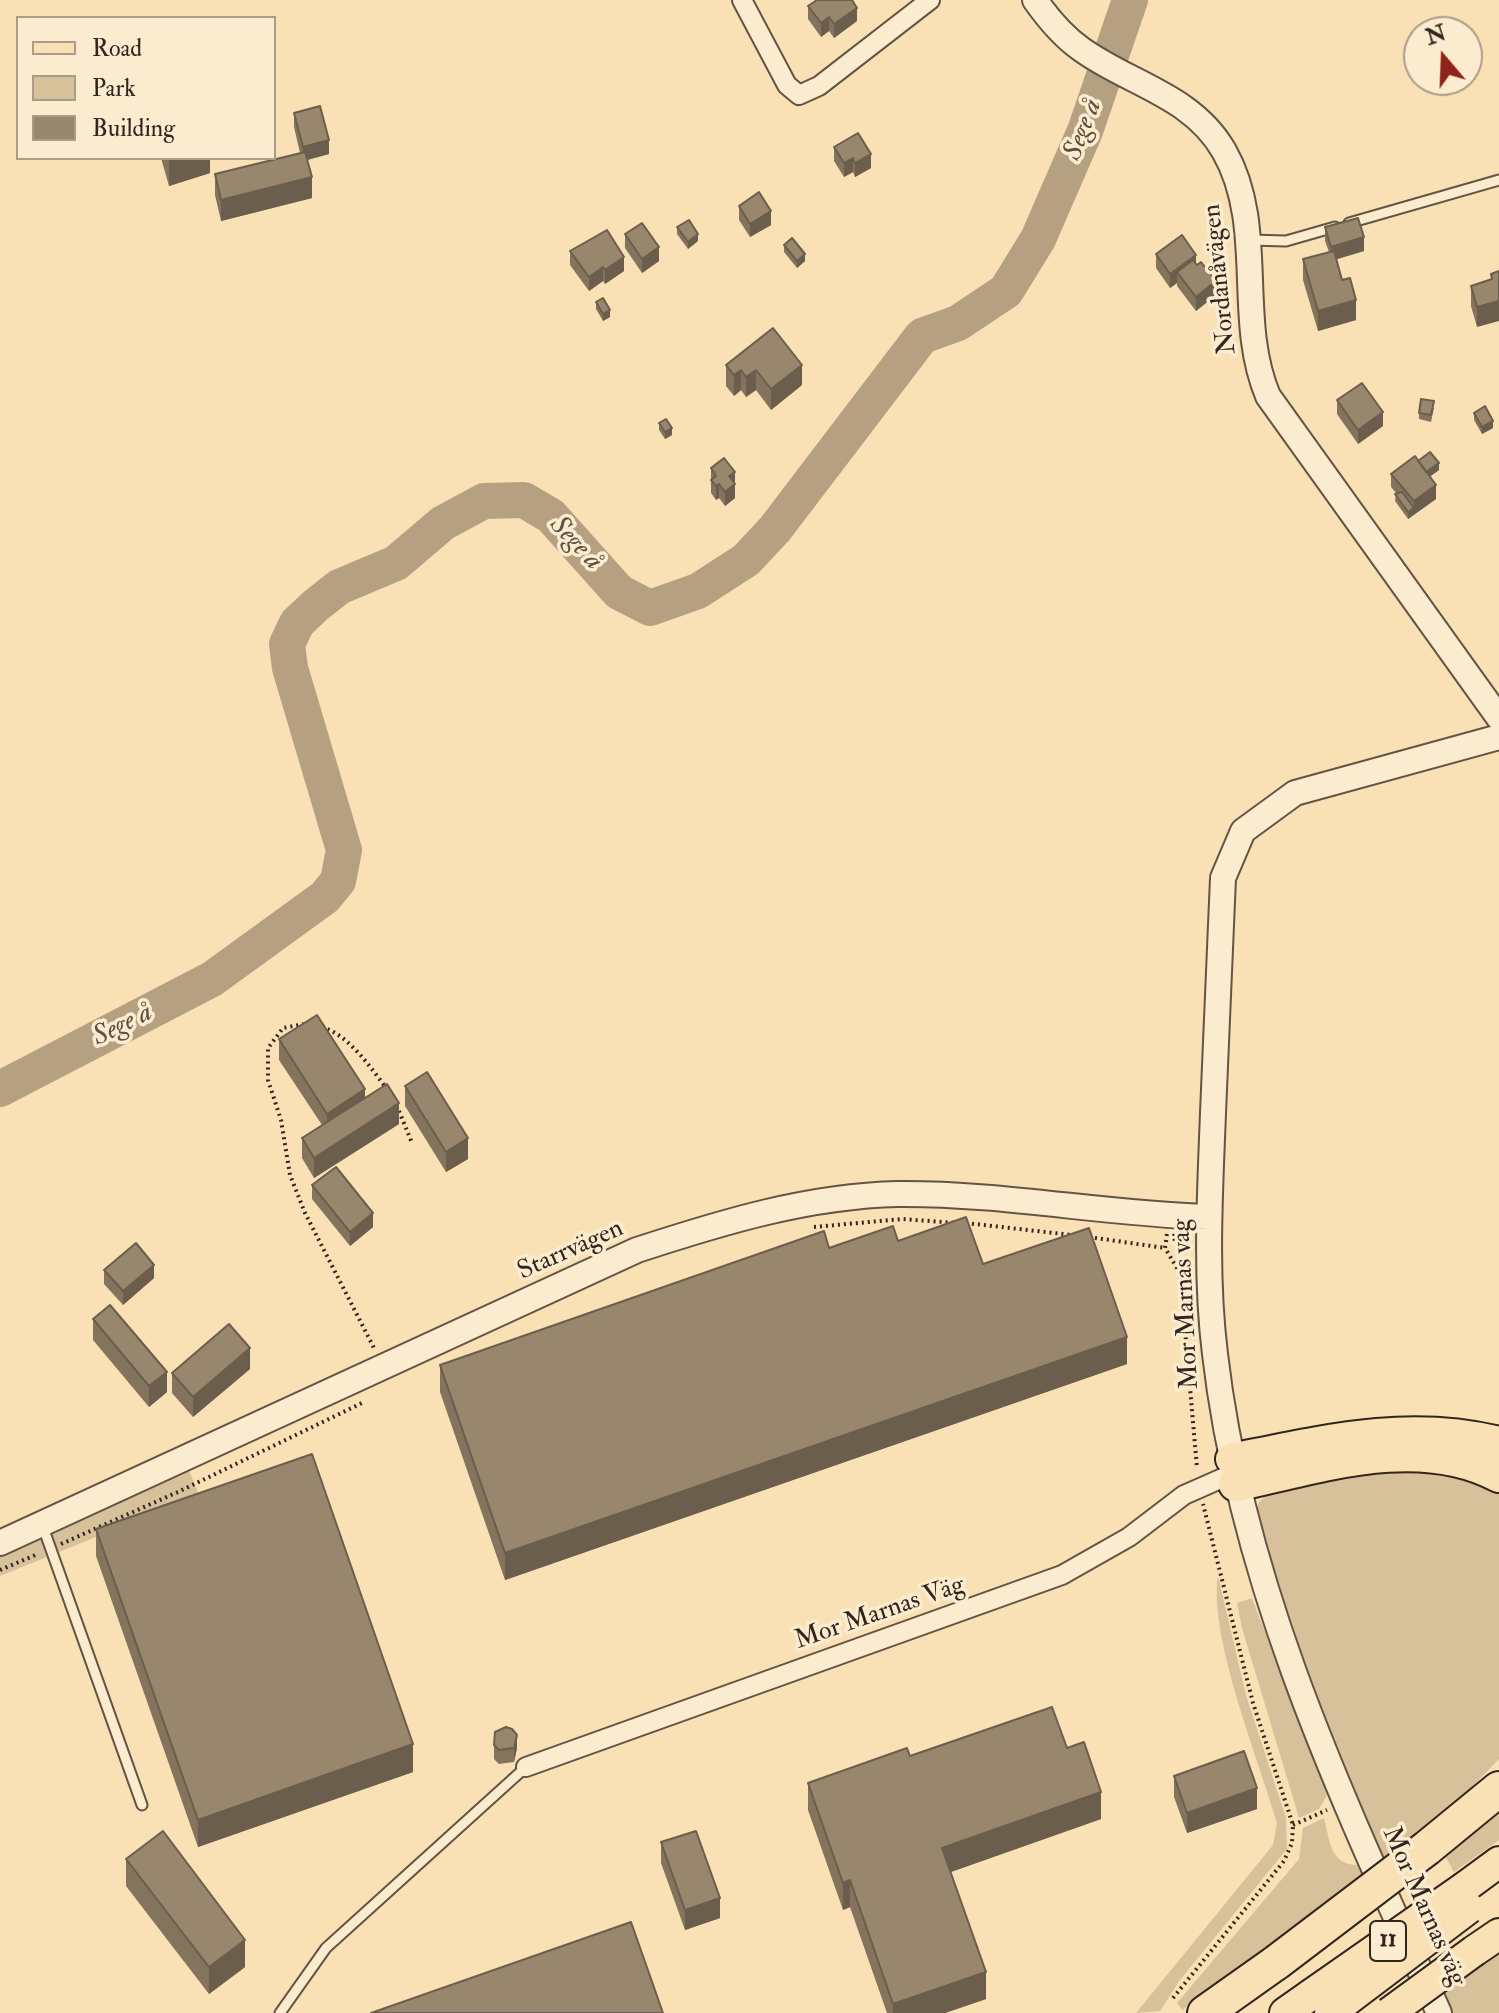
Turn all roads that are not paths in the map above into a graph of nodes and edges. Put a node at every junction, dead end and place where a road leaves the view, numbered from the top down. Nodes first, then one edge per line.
1 (742, 0) edge
2 (930, 0) edge
3 (1035, 0) edge
4 (1499, 180) edge
5 (1249, 240) junction
6 (1499, 718) edge
7 (1499, 737) edge
8 (1208, 1217) junction
9 (1499, 1442) edge
10 (1234, 1472) junction
11 (1499, 1475) edge
12 (41, 1524) junction
13 (0, 1543) edge
14 (526, 1767) joint
15 (1499, 1773) edge
16 (1499, 1789) edge
17 (142, 1805) dead end
18 (1438, 1839) junction
19 (1499, 1862) edge
20 (1499, 1884) edge
21 (1469, 1896) junction
22 (1491, 1942) edge
23 (1321, 2004) edge
24 (280, 2013) edge
25 (1205, 2013) edge
26 (1285, 2013) edge
27 (1389, 2013) edge
28 (1439, 2013) edge

1 - 2 street
3 - 5 street, Nordanåvägen
4 - 5 lane
5 - 6 street, Nordanåvägen
7 - 8 street, Mor Marnas väg
8 - 10 street, Mor Marnas väg
8 - 12 street, Starrvägen
9 - 10 main road
10 - 11 highway
10 - 14 street, Mor Marnas Väg
10 - 28 street, Mor Marnas väg
12 - 13 street, Starrvägen
12 - 17 lane
14 - 24 lane
15 - 18 highway
16 - 18 highway
18 - 25 highway, bridge
19 - 21 main road, 11
20 - 21 main road, 11
21 - 23 main road, 11, bridge
22 - 27 main road, bridge
23 - 26 main road, 11

